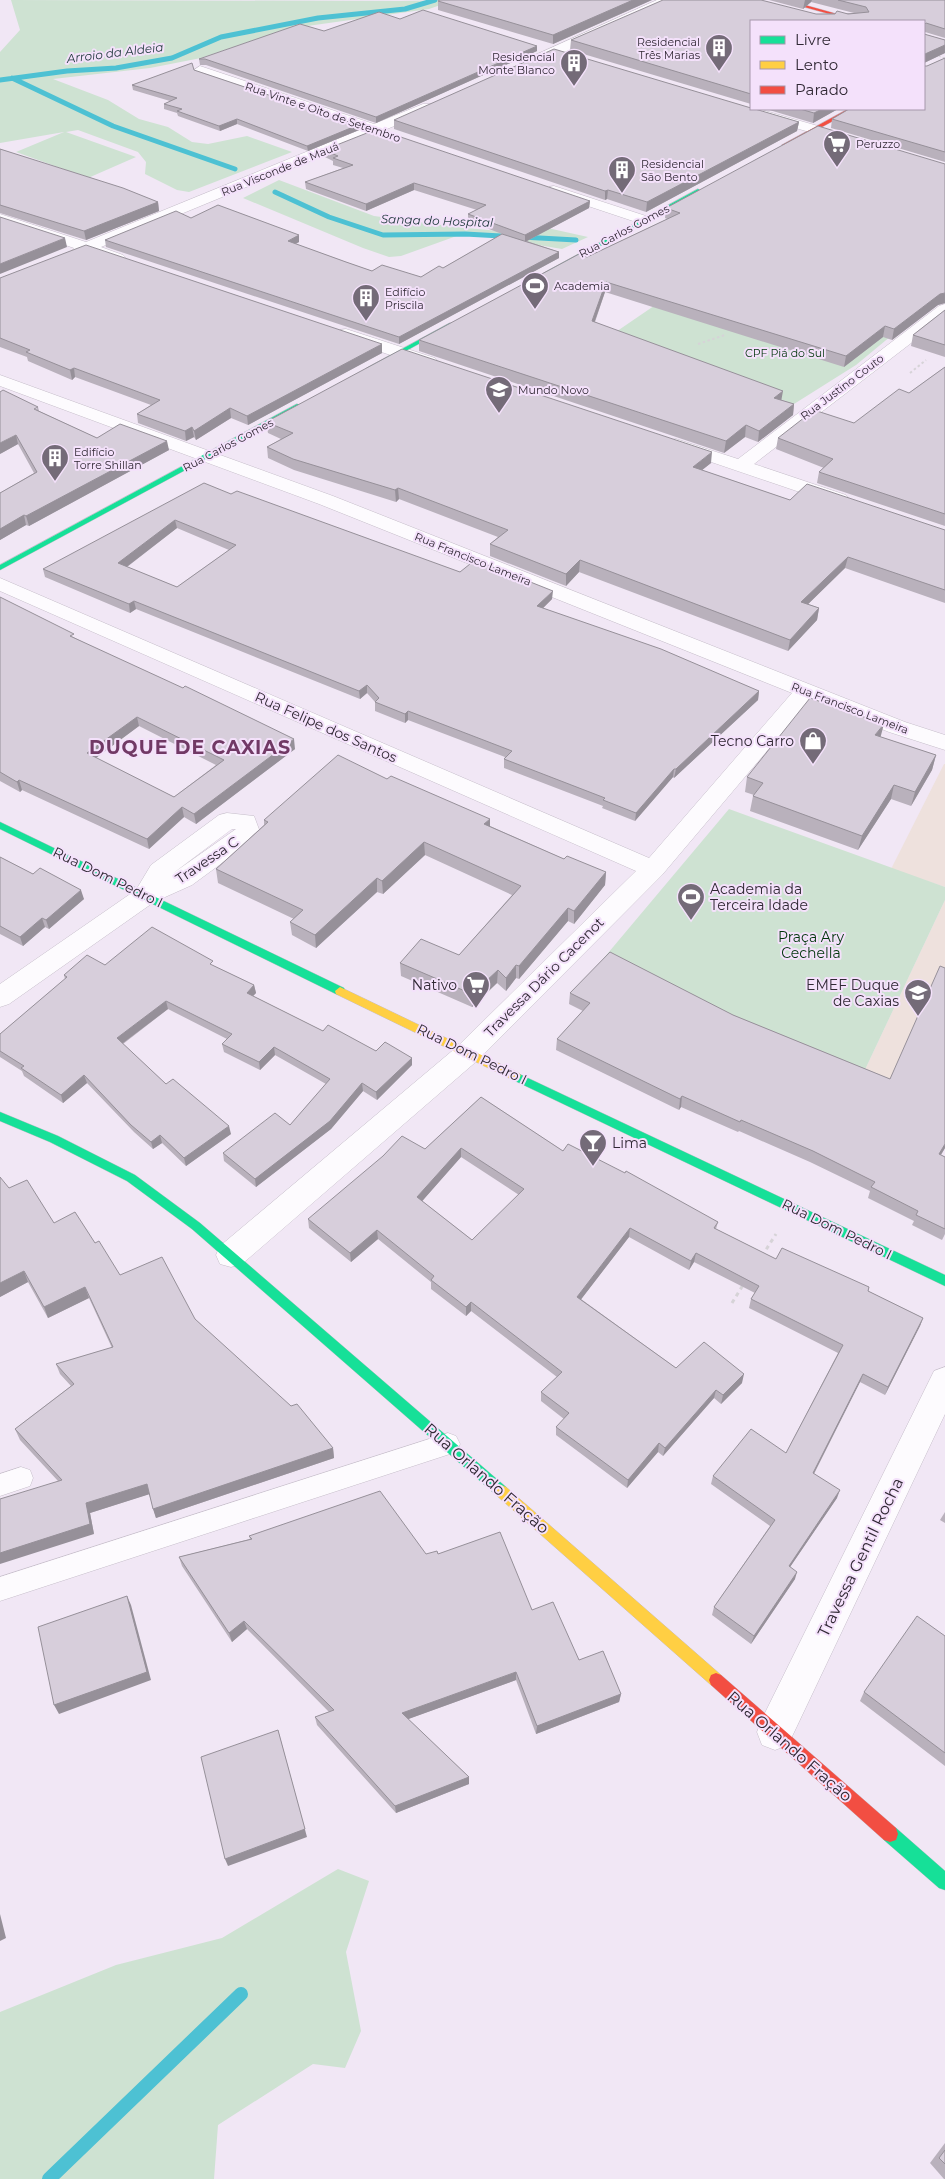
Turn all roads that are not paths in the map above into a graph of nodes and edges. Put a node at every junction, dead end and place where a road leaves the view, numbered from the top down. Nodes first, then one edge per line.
1 (667, 0) edge
2 (777, 3) edge
3 (825, 20) edge
4 (855, 20) edge
5 (533, 44) edge
6 (555, 51) junction
7 (576, 58) edge
8 (200, 70) edge
9 (511, 71) edge
10 (440, 102) edge
11 (850, 110) edge
12 (752, 111) edge
13 (813, 129) junction
14 (376, 130) junction
15 (392, 135) edge
16 (832, 135) edge
17 (772, 151) edge
18 (541, 185) edge
19 (706, 187) edge
20 (0, 218) edge
21 (644, 220) junction
22 (86, 247) junction
23 (69, 254) edge
24 (133, 263) edge
25 (539, 277) edge
26 (945, 309) edge
27 (466, 317) edge
28 (329, 328) edge
29 (400, 352) junction
30 (444, 367) edge
31 (365, 371) edge
32 (0, 380) edge
33 (312, 400) edge
34 (655, 437) edge
35 (207, 456) junction
36 (740, 466) junction
37 (852, 503) edge
38 (0, 568) edge
39 (0, 584) edge
40 (806, 691) junction
41 (945, 743) edge
42 (0, 825) edge
43 (653, 869) junction
44 (145, 896) junction
45 (0, 997) edge
46 (468, 1053) junction
47 (0, 1116) edge
48 (231, 1255) junction
49 (945, 1281) edge
50 (945, 1381) edge
51 (448, 1444) junction
52 (0, 1589) edge
53 (775, 1732) junction
54 (945, 1882) edge

1 - 6 street
2 - 3 street
2 - 4 street
5 - 6 street
6 - 7 street
6 - 9 street
8 - 14 street, Rua Vinte e Oito de Setembro
10 - 14 street, Rua Visconde de Mauá
11 - 13 street
12 - 13 street
13 - 16 street
13 - 17 street
14 - 15 street, Rua Vinte e Oito de Setembro
14 - 22 street, Rua Visconde de Mauá
18 - 21 street
19 - 21 street, Rua Carlos Gomes
20 - 22 street
21 - 25 street, Rua Carlos Gomes
22 - 23 street, Rua Visconde de Mauá
22 - 24 street
26 - 36 street, Rua Justino Couto
27 - 29 street
28 - 29 street
29 - 30 street
29 - 31 street
32 - 35 street, Rua Francisco Lameira
33 - 35 street, Rua Carlos Gomes
34 - 36 street
35 - 38 street, Rua Carlos Gomes
35 - 40 street, Rua Francisco Lameira
36 - 37 street
39 - 43 street, Rua Felipe dos Santos
40 - 41 street, Rua Francisco Lameira
40 - 43 street, Travessa Dário Cacenot
42 - 44 street, Rua Dom Pedro I
43 - 46 street, Travessa Dário Cacenot
44 - 45 street
44 - 46 street, Rua Dom Pedro I
46 - 48 street, Travessa Dário Cacenot
46 - 49 street, Rua Dom Pedro I
47 - 48 street, Rua Orlando Fração
48 - 51 street, Rua Orlando Fração
50 - 53 street, Travessa Gentil Rocha
51 - 52 lane
51 - 53 street, Rua Orlando Fração
53 - 54 street, Rua Orlando Fração

